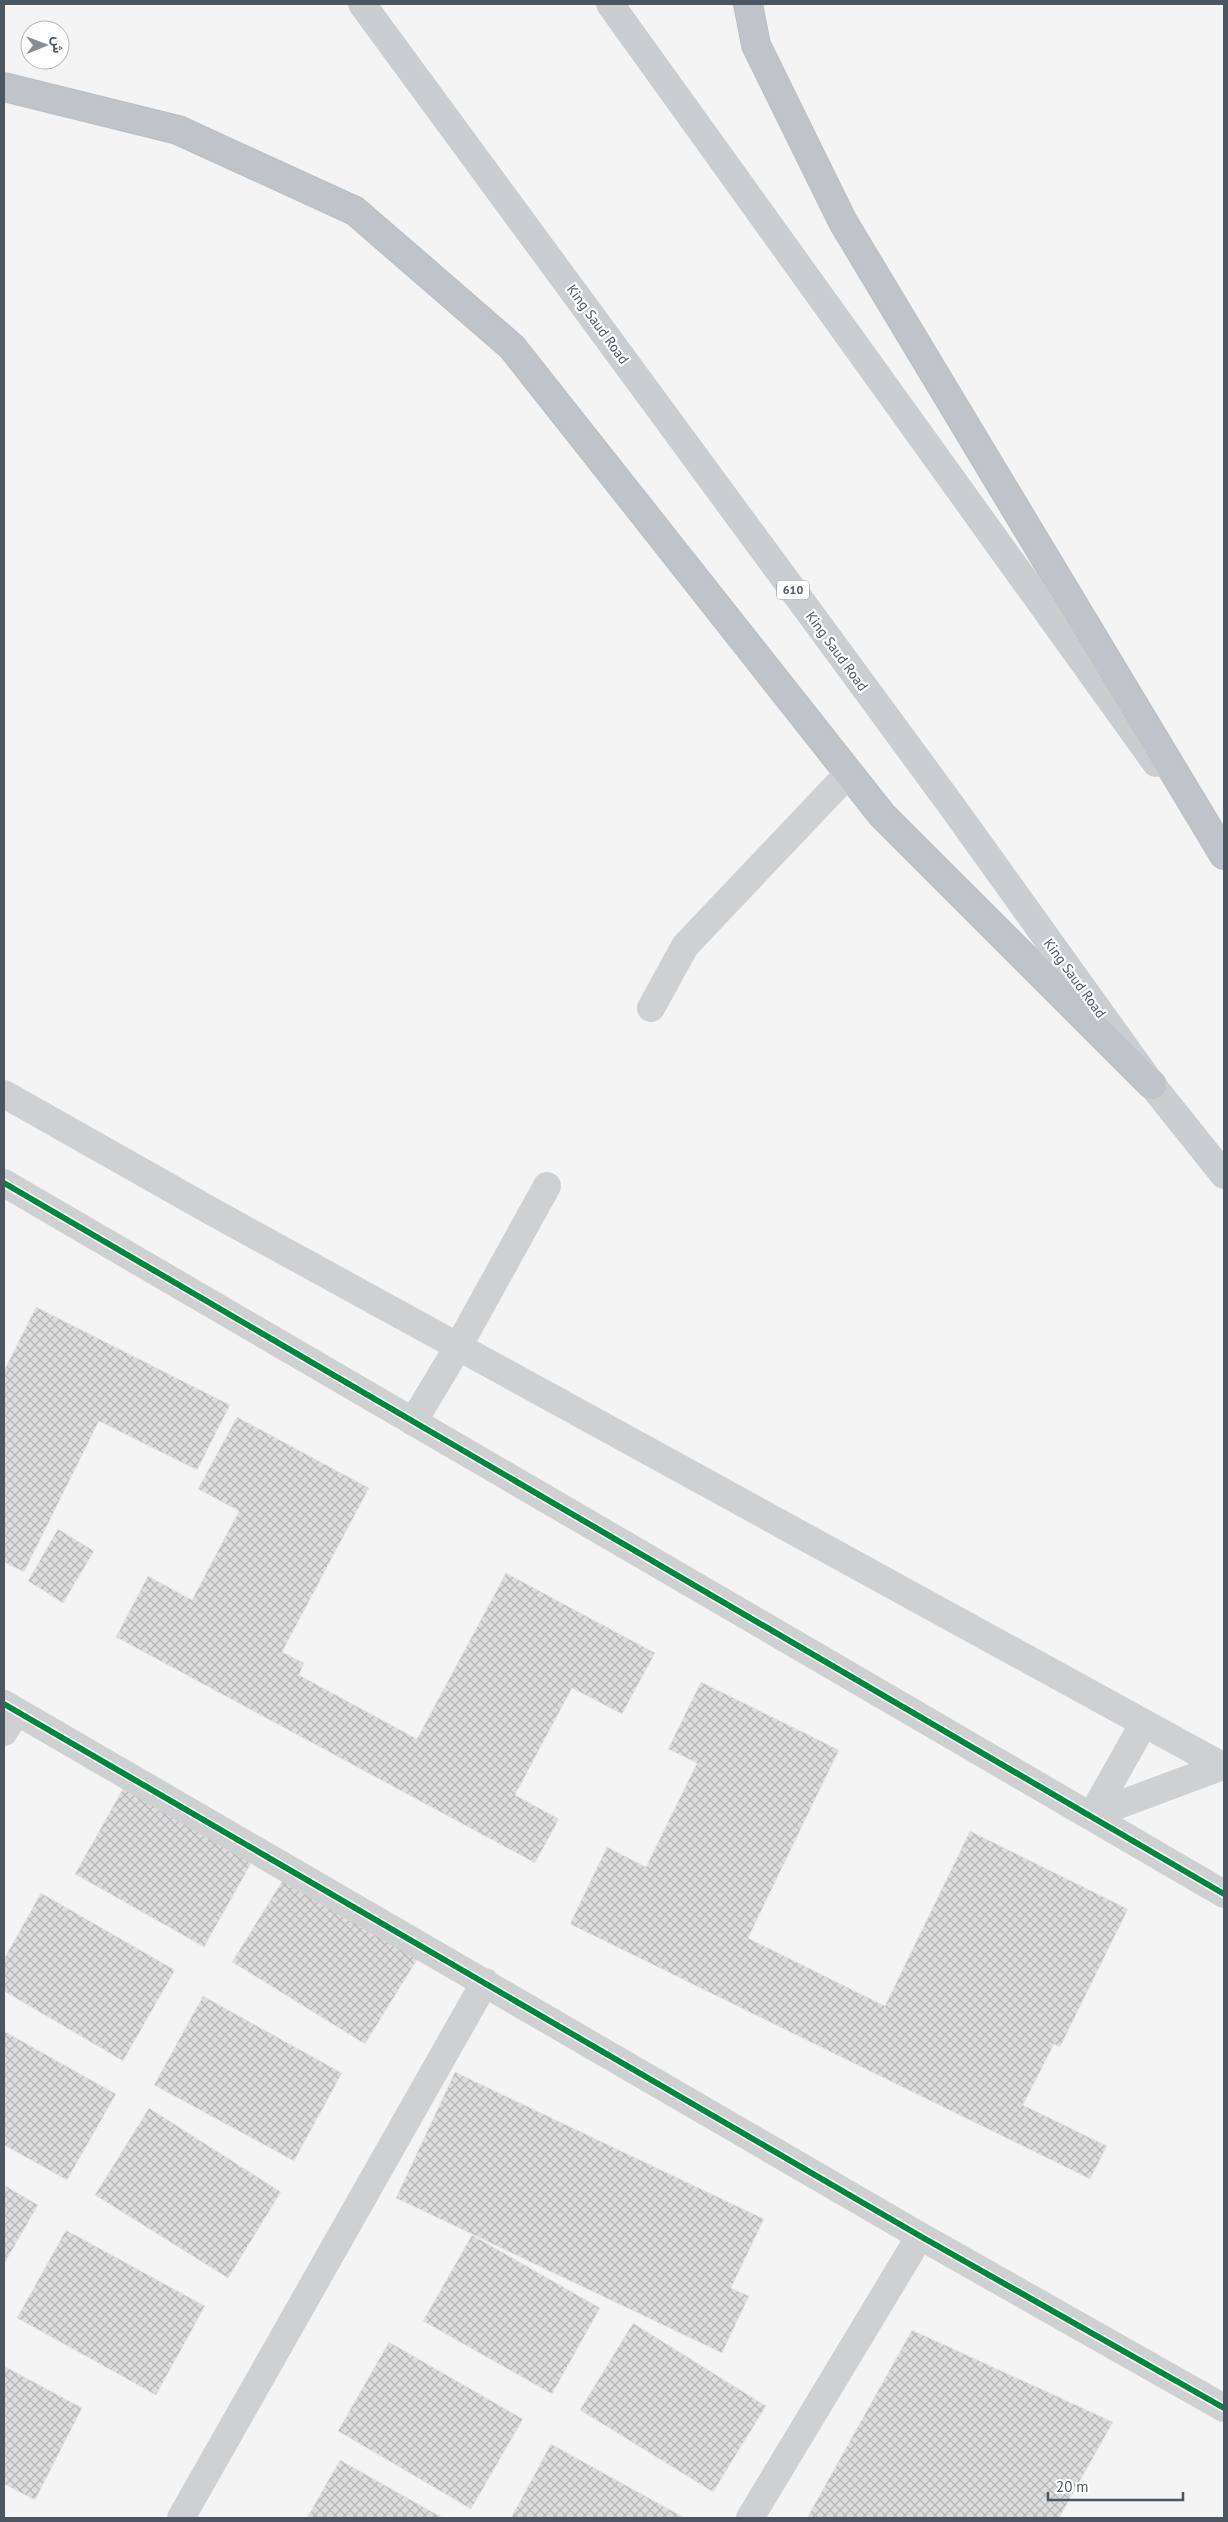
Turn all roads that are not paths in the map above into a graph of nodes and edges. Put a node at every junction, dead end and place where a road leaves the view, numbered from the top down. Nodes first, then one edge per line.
1 (362, 4) edge
2 (610, 4) edge
3 (748, 4) edge
4 (4, 88) edge
5 (849, 773) junction
6 (1224, 856) edge
7 (651, 1008) dead end
8 (1152, 1086) junction
9 (4, 1094) edge
10 (1224, 1175) edge
11 (4, 1184) edge
12 (546, 1186) dead end
13 (458, 1347) junction
14 (413, 1422) junction
15 (8, 1715) edge
16 (1144, 1723) junction
17 (1223, 1767) edge
18 (1224, 1894) edge
19 (485, 1982) junction
20 (920, 2236) junction
21 (1224, 2408) edge
22 (181, 2518) edge
23 (750, 2518) edge

1 - 8 main road, King Saud Road / 610
2 - 6 main road
3 - 6 highway
4 - 5 highway
5 - 7 street
5 - 8 highway
8 - 10 main road, King Saud Road / 610
9 - 13 street
11 - 14 street
12 - 13 street
13 - 14 street
13 - 16 street
14 - 18 street
15 - 19 street
16 - 17 street
16 - 17 street
19 - 20 street
19 - 22 street
20 - 21 street
20 - 23 street

